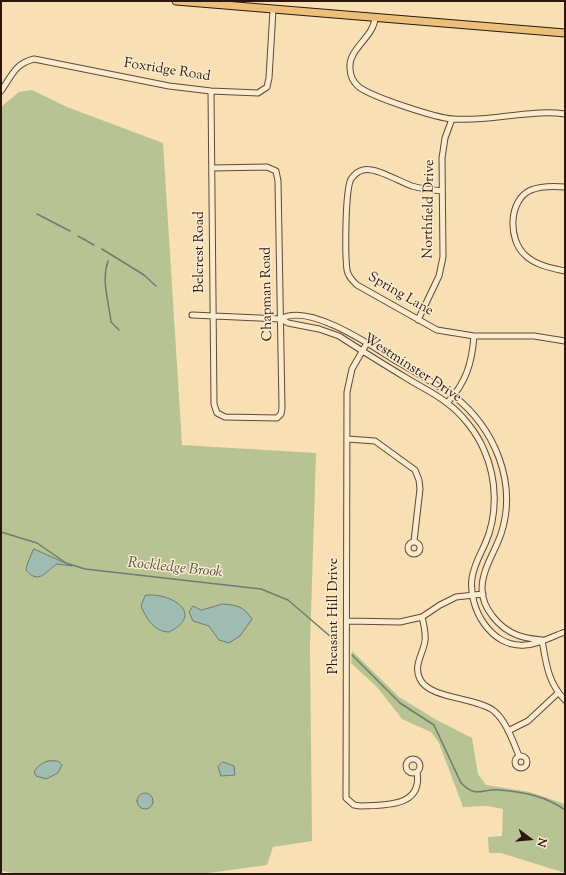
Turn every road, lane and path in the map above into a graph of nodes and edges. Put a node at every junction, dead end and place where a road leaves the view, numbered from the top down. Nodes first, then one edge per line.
1 (176, 1) edge
2 (273, 10) junction
3 (375, 18) junction
4 (565, 33) edge
5 (1, 91) edge
6 (211, 91) junction
7 (565, 114) edge
8 (452, 119) junction
9 (212, 168) junction
10 (565, 187) edge
11 (442, 191) junction
12 (565, 271) edge
13 (192, 315) dead end
14 (213, 318) junction
15 (281, 319) junction
16 (418, 320) junction
17 (474, 336) junction
18 (565, 341) edge
19 (367, 343) junction
20 (362, 351) junction
21 (454, 396) junction
22 (447, 403) junction
23 (216, 413) joint
24 (348, 439) junction
25 (414, 542) dead end
26 (472, 594) junction
27 (483, 594) junction
28 (422, 617) junction
29 (347, 621) junction
30 (565, 632) edge
31 (542, 640) junction
32 (558, 693) junction
33 (565, 700) edge
34 (508, 731) junction
35 (519, 756) dead end
36 (417, 772) dead end

1 - 2 main road
2 - 3 main road
2 - 6 street, Foxridge Road
3 - 4 main road
3 - 8 street
5 - 6 street, Foxridge Road
6 - 9 street, Belcrest Road
7 - 8 street
8 - 11 street, Northfield Drive
9 - 14 street, Belcrest Road
9 - 15 street, Chapman Road
10 - 12 street
11 - 16 street, Northfield Drive
11 - 16 street, Spring Lane
13 - 14 street, Westminster Drive
14 - 15 street, Westminster Drive
14 - 23 street, Belcrest Road
15 - 19 street, Westminster Drive
15 - 20 street, Westminster Drive
15 - 23 street, Chapman Road
16 - 17 street, Spring Lane
17 - 18 street, Spring Lane
17 - 21 street
19 - 20 street, Pheasant Hill Drive
19 - 21 street, Westminster Drive
20 - 22 street, Westminster Drive
20 - 24 street, Pheasant Hill Drive
21 - 22 street
21 - 27 street, Westminster Drive
22 - 26 street, Westminster Drive
24 - 25 street
24 - 29 street, Pheasant Hill Drive
26 - 27 street
26 - 28 street
26 - 31 street, Westminster Drive
27 - 31 street, Westminster Drive
28 - 29 street
28 - 34 street
29 - 36 street, Pheasant Hill Drive
30 - 31 street, Westminster Drive
31 - 32 street
32 - 33 street
32 - 34 street
34 - 35 street

